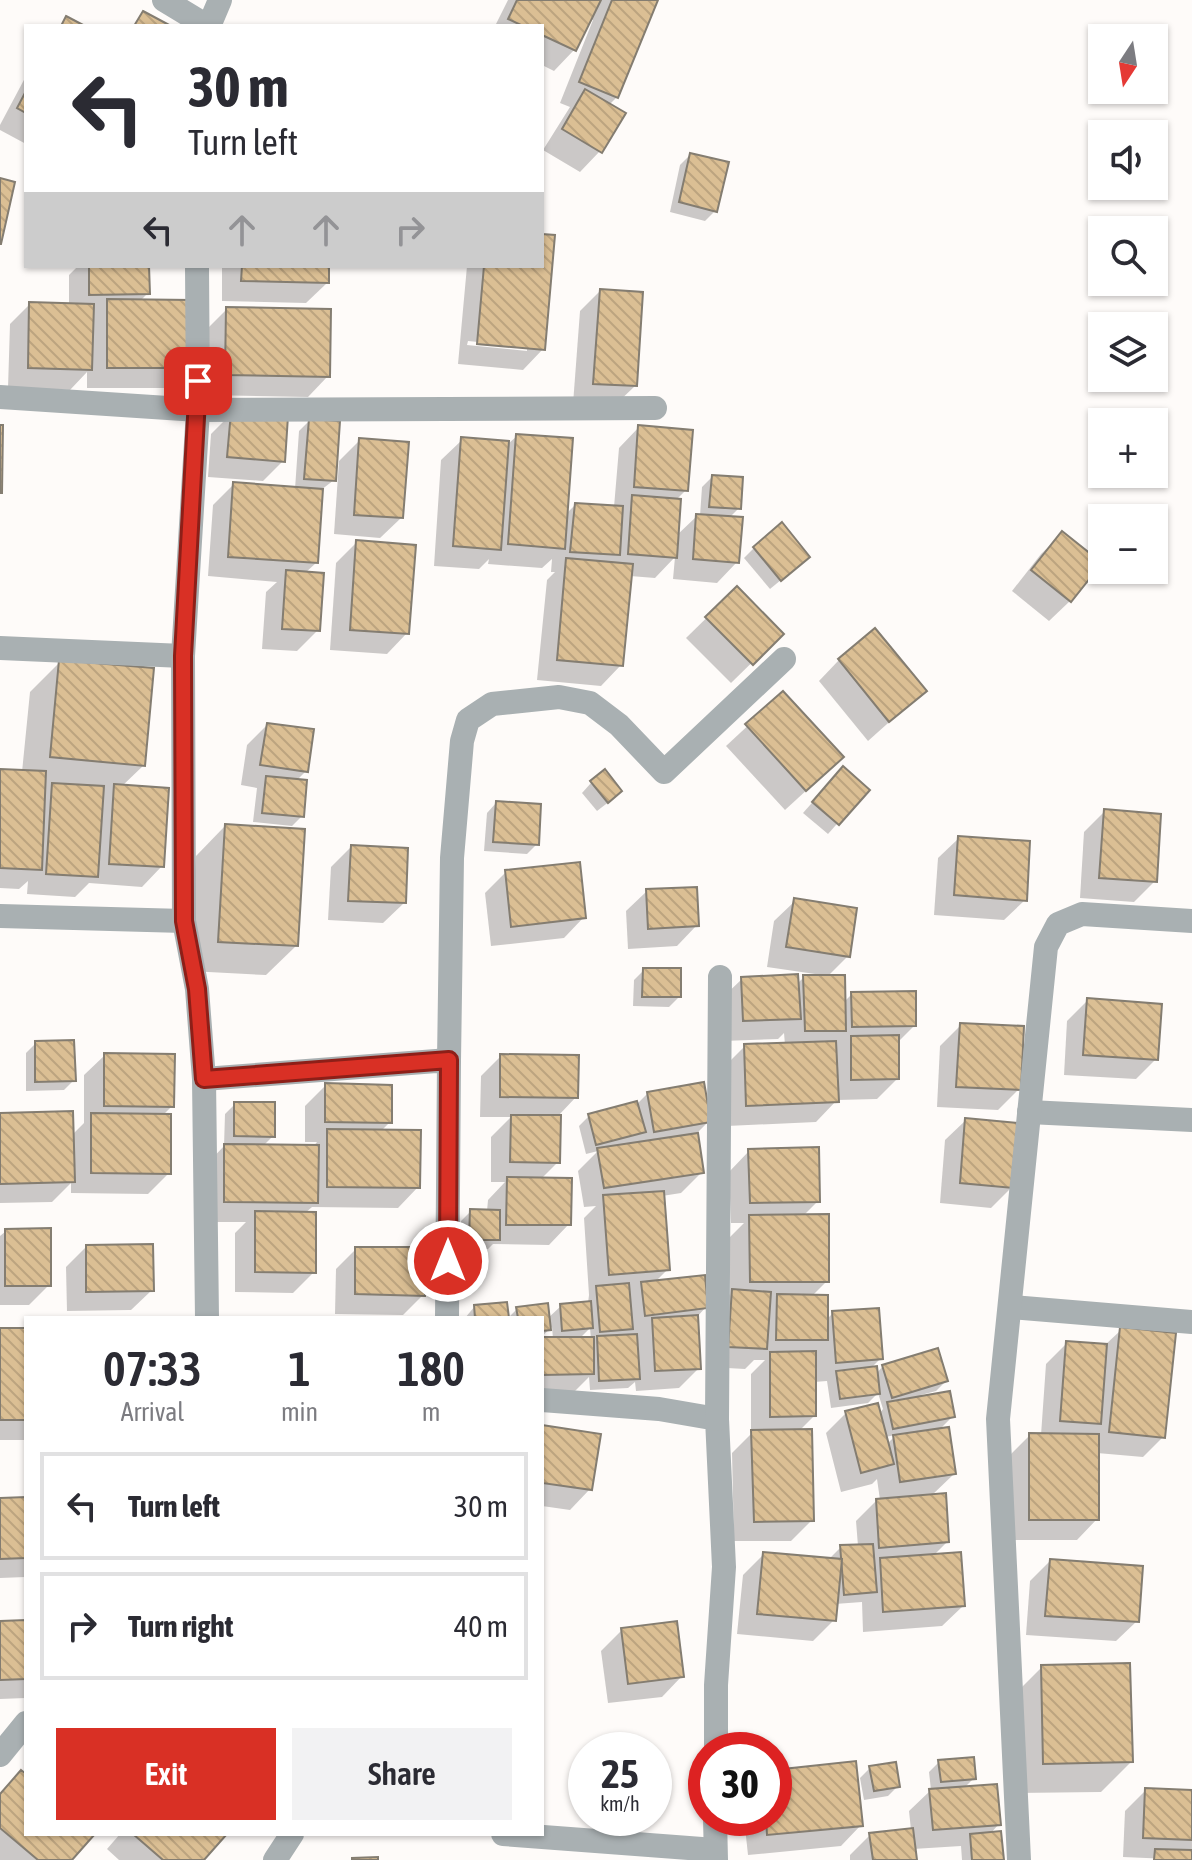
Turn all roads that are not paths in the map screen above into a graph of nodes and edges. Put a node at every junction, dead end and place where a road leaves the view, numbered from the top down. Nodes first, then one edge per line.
1 (164, 0) edge
2 (220, 0) edge
3 (205, 24) edge
4 (209, 24) edge
5 (197, 268) edge
6 (0, 397) edge
7 (655, 408) dead end
8 (198, 410) junction
9 (0, 648) edge
10 (183, 656) junction
11 (784, 659) dead end
12 (0, 916) edge
13 (184, 921) junction
14 (1192, 921) edge
15 (720, 977) dead end
16 (449, 1060) junction
17 (204, 1079) junction
18 (1029, 1112) junction
19 (1192, 1120) edge
20 (1011, 1307) junction
21 (207, 1316) edge
22 (447, 1316) edge
23 (1192, 1322) edge
24 (544, 1400) edge
25 (717, 1419) junction
26 (24, 1725) edge
27 (716, 1732) edge
28 (0, 1755) edge
29 (291, 1836) edge
30 (523, 1836) edge
31 (715, 1855) edge
32 (275, 1860) edge
33 (1019, 1860) edge

1 - 3 street
2 - 4 street
5 - 8 street
6 - 8 street
7 - 8 street
8 - 10 street
9 - 10 street
10 - 13 street
11 - 16 street
12 - 13 street
13 - 17 street
14 - 18 street
15 - 25 street
16 - 17 street
16 - 22 street
17 - 21 street
18 - 19 street
18 - 20 street
20 - 23 street
20 - 33 street
24 - 25 street
25 - 27 street
26 - 28 street
29 - 32 street
30 - 31 street

